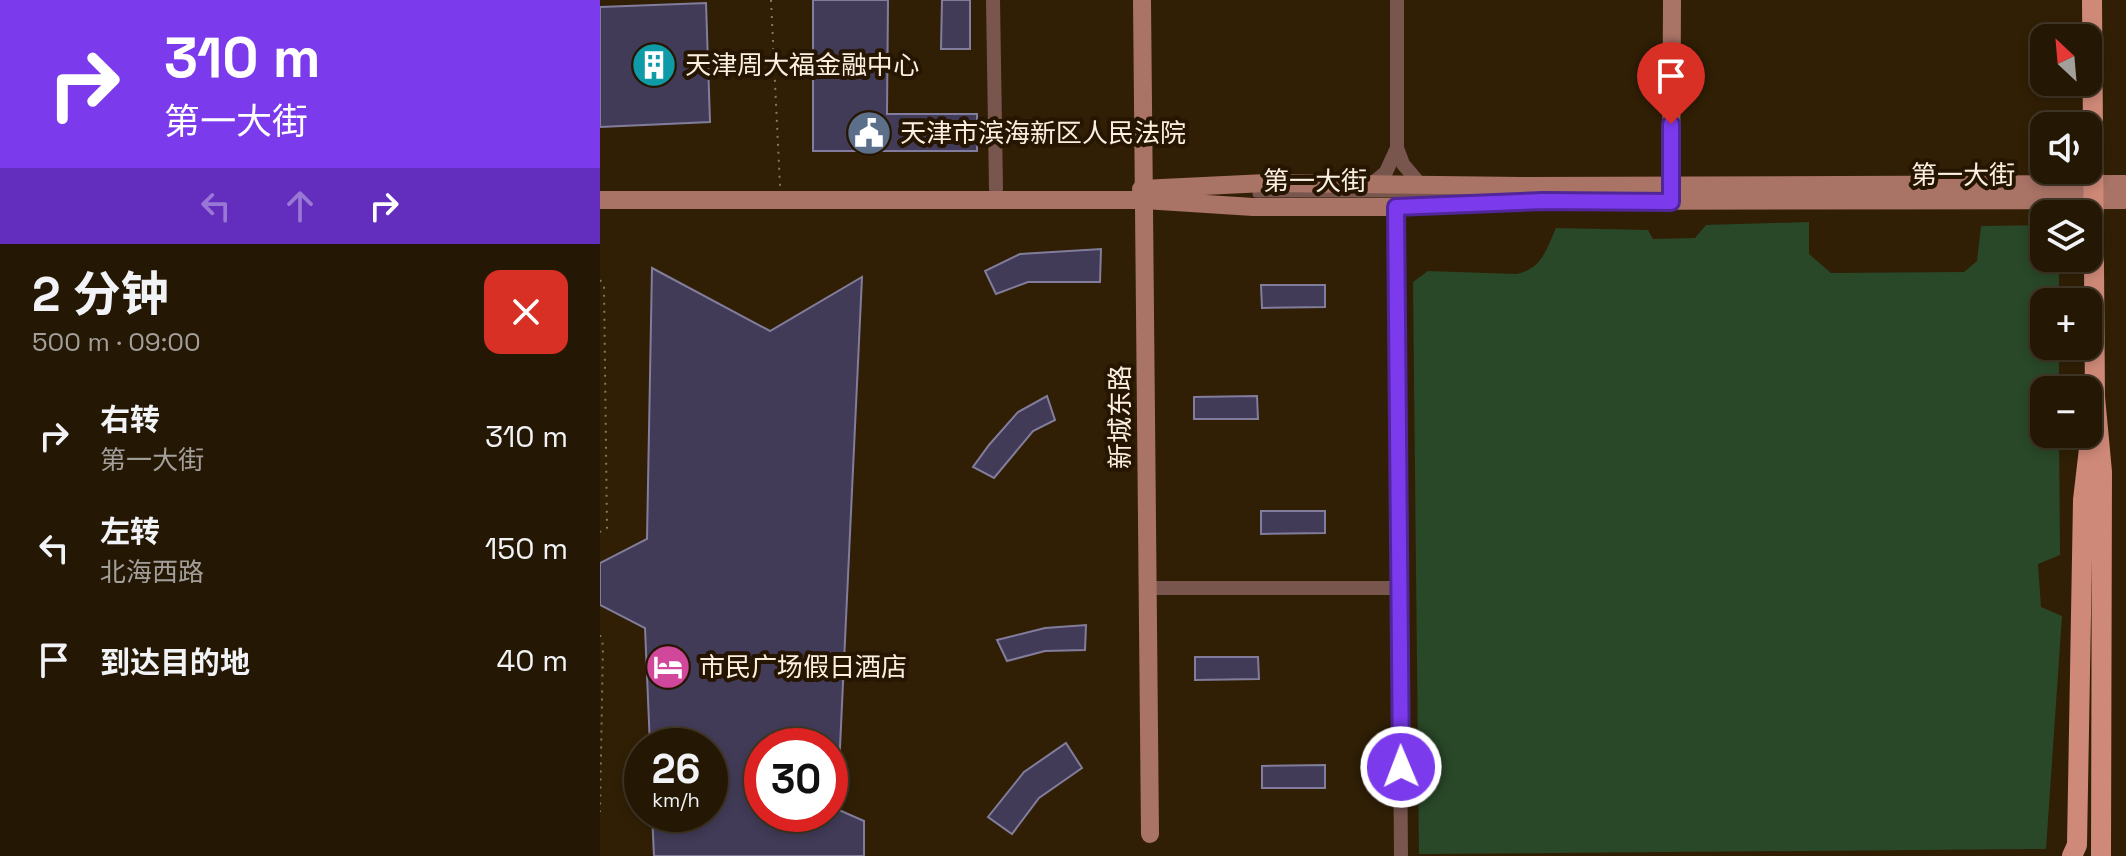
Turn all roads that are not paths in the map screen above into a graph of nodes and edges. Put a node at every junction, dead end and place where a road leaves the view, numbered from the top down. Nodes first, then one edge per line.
1 (993, 0) edge
2 (1142, 0) edge
3 (1152, 0) edge
4 (1397, 0) edge
5 (1672, 0) edge
6 (2092, 0) edge
7 (1397, 148) junction
8 (1373, 183) junction
9 (1419, 183) junction
10 (2126, 184) edge
11 (600, 189) edge
12 (996, 189) junction
13 (2094, 192) junction
14 (1256, 194) dead end
15 (1671, 194) junction
16 (1149, 195) junction
17 (600, 200) edge
18 (2126, 200) edge
19 (1543, 201) junction
20 (1396, 207) junction
21 (2095, 376) edge
22 (2089, 448) edge
23 (2100, 448) edge
24 (1153, 588) junction
25 (1399, 588) junction
26 (1155, 834) dead end
27 (1401, 856) edge
28 (2072, 856) edge
29 (2101, 856) edge

1 - 12 street
2 - 16 main road, 新城东路
3 - 16 main road, 新城东路
4 - 7 street
5 - 15 main road
6 - 13 main road
7 - 8 street
7 - 9 street
8 - 9 main road, 第一大街
8 - 16 main road, 第一大街
9 - 15 main road, 第一大街
10 - 13 main road, 第一大街
11 - 12 main road, 第一大街
12 - 16 main road, 第一大街
13 - 15 main road, 第一大街
13 - 18 main road, 第一大街
13 - 21 main road
14 - 19 lane
15 - 19 main road, 第一大街
16 - 17 main road, 第一大街
16 - 20 main road, 第一大街
16 - 24 main road, 新城东路
19 - 20 main road, 第一大街
20 - 25 street
22 - 28 main road
23 - 29 main road
24 - 25 street
24 - 26 main road, 新城东路
25 - 27 street

